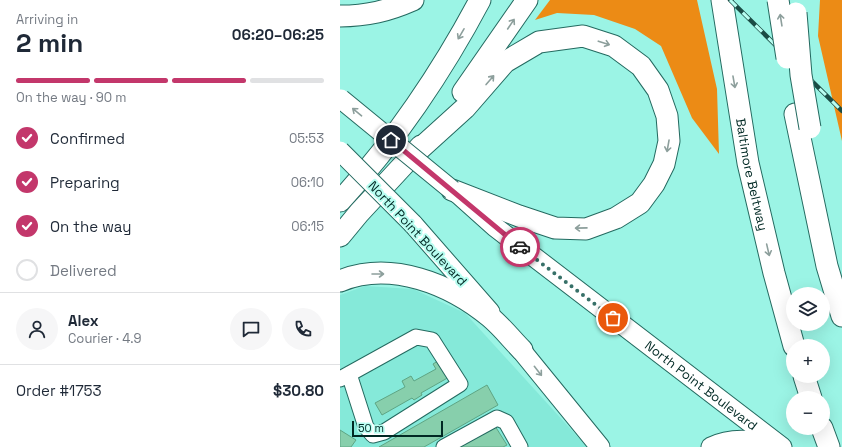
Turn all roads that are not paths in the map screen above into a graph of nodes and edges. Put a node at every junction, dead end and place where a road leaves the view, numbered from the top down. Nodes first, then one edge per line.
1 (412, 0) edge
2 (480, 0) edge
3 (527, 0) edge
4 (722, 0) edge
5 (778, 0) edge
6 (796, 6) edge
7 (340, 16) edge
8 (340, 98) edge
9 (803, 121) junction
10 (340, 152) edge
11 (412, 156) junction
12 (452, 190) junction
13 (340, 201) edge
14 (340, 236) edge
15 (340, 281) edge
16 (842, 300) edge
17 (842, 316) edge
18 (792, 339) edge
19 (522, 350) junction
20 (344, 376) edge
21 (824, 435) edge
22 (444, 447) edge
23 (520, 447) edge
24 (600, 447) edge
25 (711, 447) edge
26 (772, 447) edge
27 (782, 447) edge
28 (828, 447) edge

1 - 7 highway
2 -> 13 highway
11 -> 3 highway
4 -> 18 highway, Baltimore Beltway
9 -> 5 highway, bridge
6 - 9 highway, bridge
12 -> 8 main road, North Point Boulevard, bridge
9 - 16 highway
9 - 17 highway
10 - 19 main road, North Point Boulevard, bridge
11 -> 12 highway
11 - 14 highway
12 - 27 main road, North Point Boulevard
15 -> 19 highway
19 -> 24 main road, North Point Boulevard
20 - 20 lane
21 - 28 highway
22 - 23 lane
25 - 26 main road

